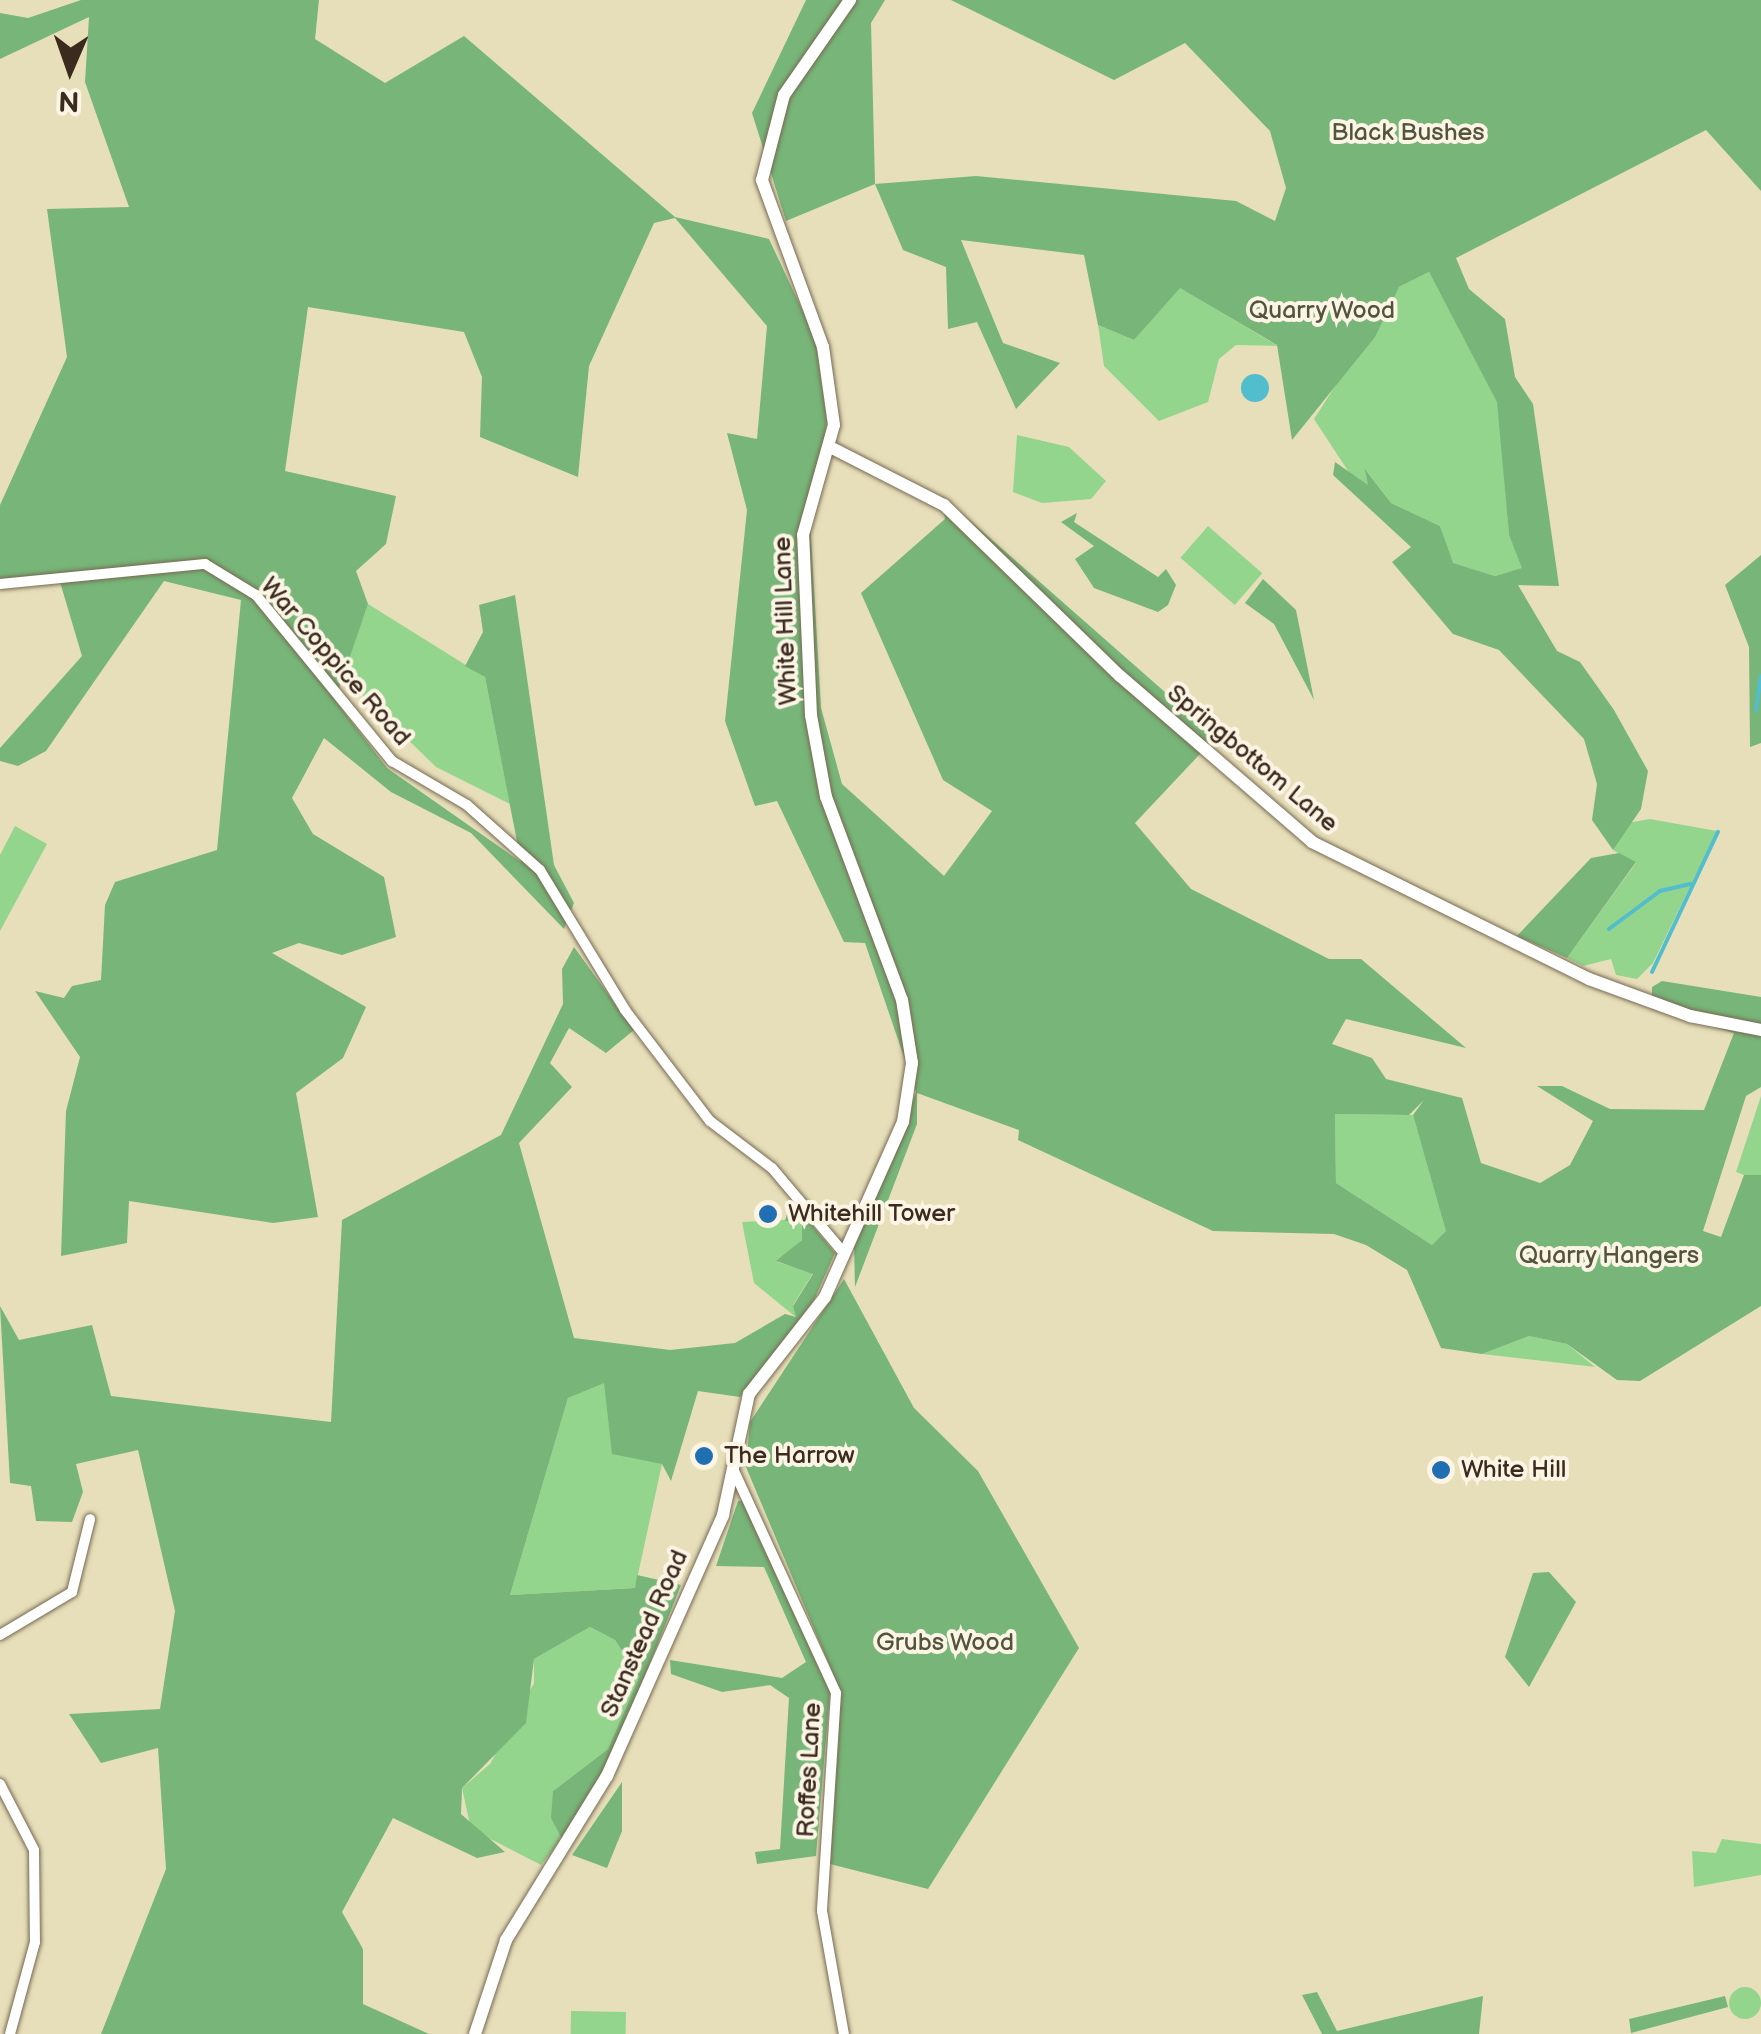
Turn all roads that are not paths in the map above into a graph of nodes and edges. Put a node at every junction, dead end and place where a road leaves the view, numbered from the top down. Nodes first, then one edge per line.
1 (850, 0) edge
2 (830, 446) junction
3 (0, 584) edge
4 (1761, 1030) edge
5 (843, 1252) junction
6 (734, 1472) junction
7 (90, 1519) dead end
8 (0, 1635) edge
9 (0, 1784) edge
10 (10, 2034) edge
11 (475, 2034) edge
12 (844, 2034) edge

1 - 2 street, White Hill Lane
2 - 4 street, Springbottom Lane
2 - 5 street, White Hill Lane
3 - 5 street, War Coppice Road
5 - 6 street, Stanstead Road
6 - 11 street, Stanstead Road
6 - 12 street, Roffes Lane
7 - 8 street
9 - 10 street

